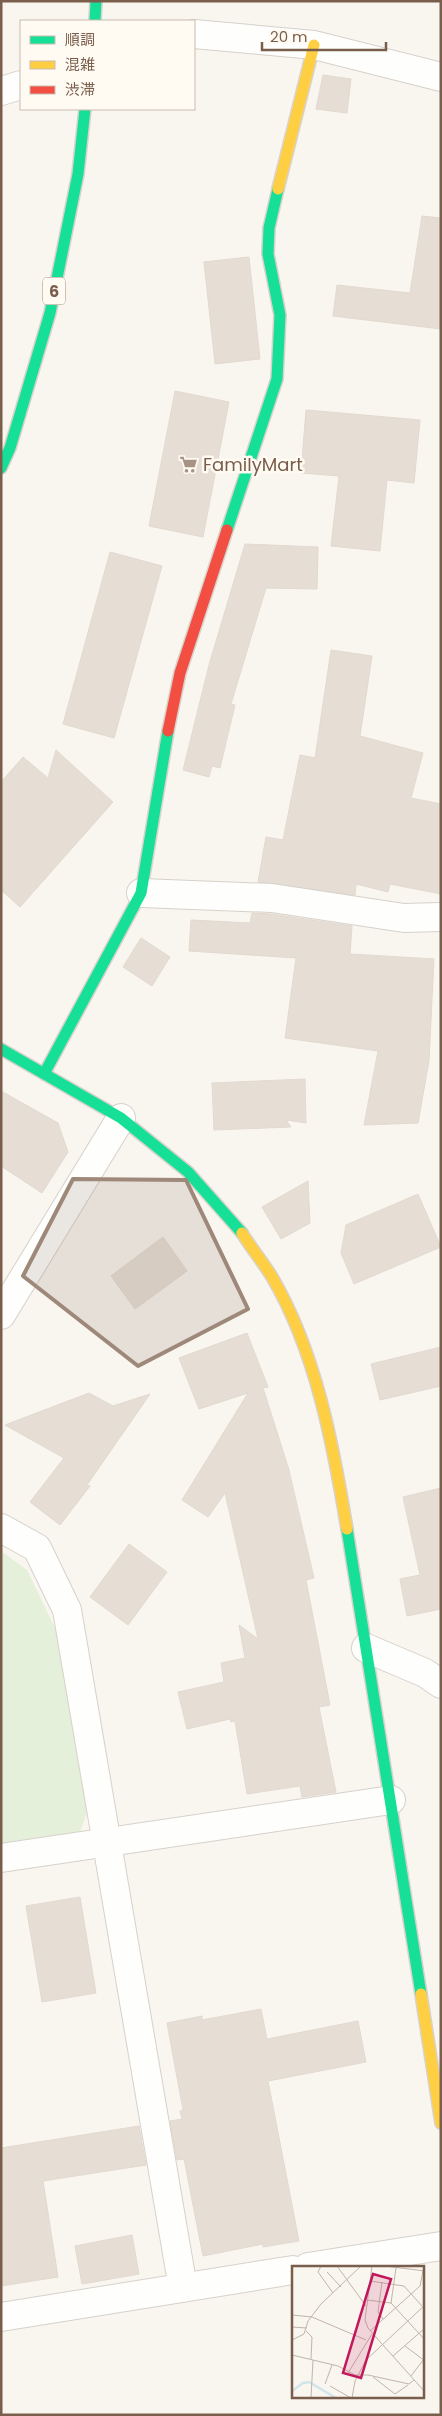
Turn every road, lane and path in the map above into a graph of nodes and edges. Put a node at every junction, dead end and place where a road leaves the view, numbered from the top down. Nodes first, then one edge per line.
1 (96, 1) edge
2 (95, 20) edge
3 (195, 34) edge
4 (314, 45) junction
5 (441, 77) edge
6 (20, 85) edge
7 (1, 90) edge
8 (86, 110) edge
9 (1, 468) edge
10 (141, 893) junction
11 (441, 917) edge
12 (1, 1049) edge
13 (44, 1074) junction
14 (121, 1118) junction
15 (1, 1315) edge
16 (1, 1528) edge
17 (366, 1648) junction
18 (441, 1684) edge
19 (391, 1800) junction
20 (106, 1843) junction
21 (1, 1858) edge
22 (441, 2123) edge
23 (441, 2246) edge
24 (314, 2266) edge
25 (292, 2270) edge
26 (183, 2288) junction
27 (1, 2318) edge

1 - 2 main road
3 - 4 street
4 - 5 street
4 - 10 main road
6 - 7 street
8 - 9 main road, 6
10 - 11 street
10 - 13 main road
12 - 13 main road
13 - 14 main road
14 - 15 street
14 - 17 main road
16 - 20 street
17 - 18 street
17 - 19 main road
19 - 20 street
19 - 22 main road
20 - 21 street
20 - 26 street
23 - 24 street
25 - 26 street
26 - 27 street

